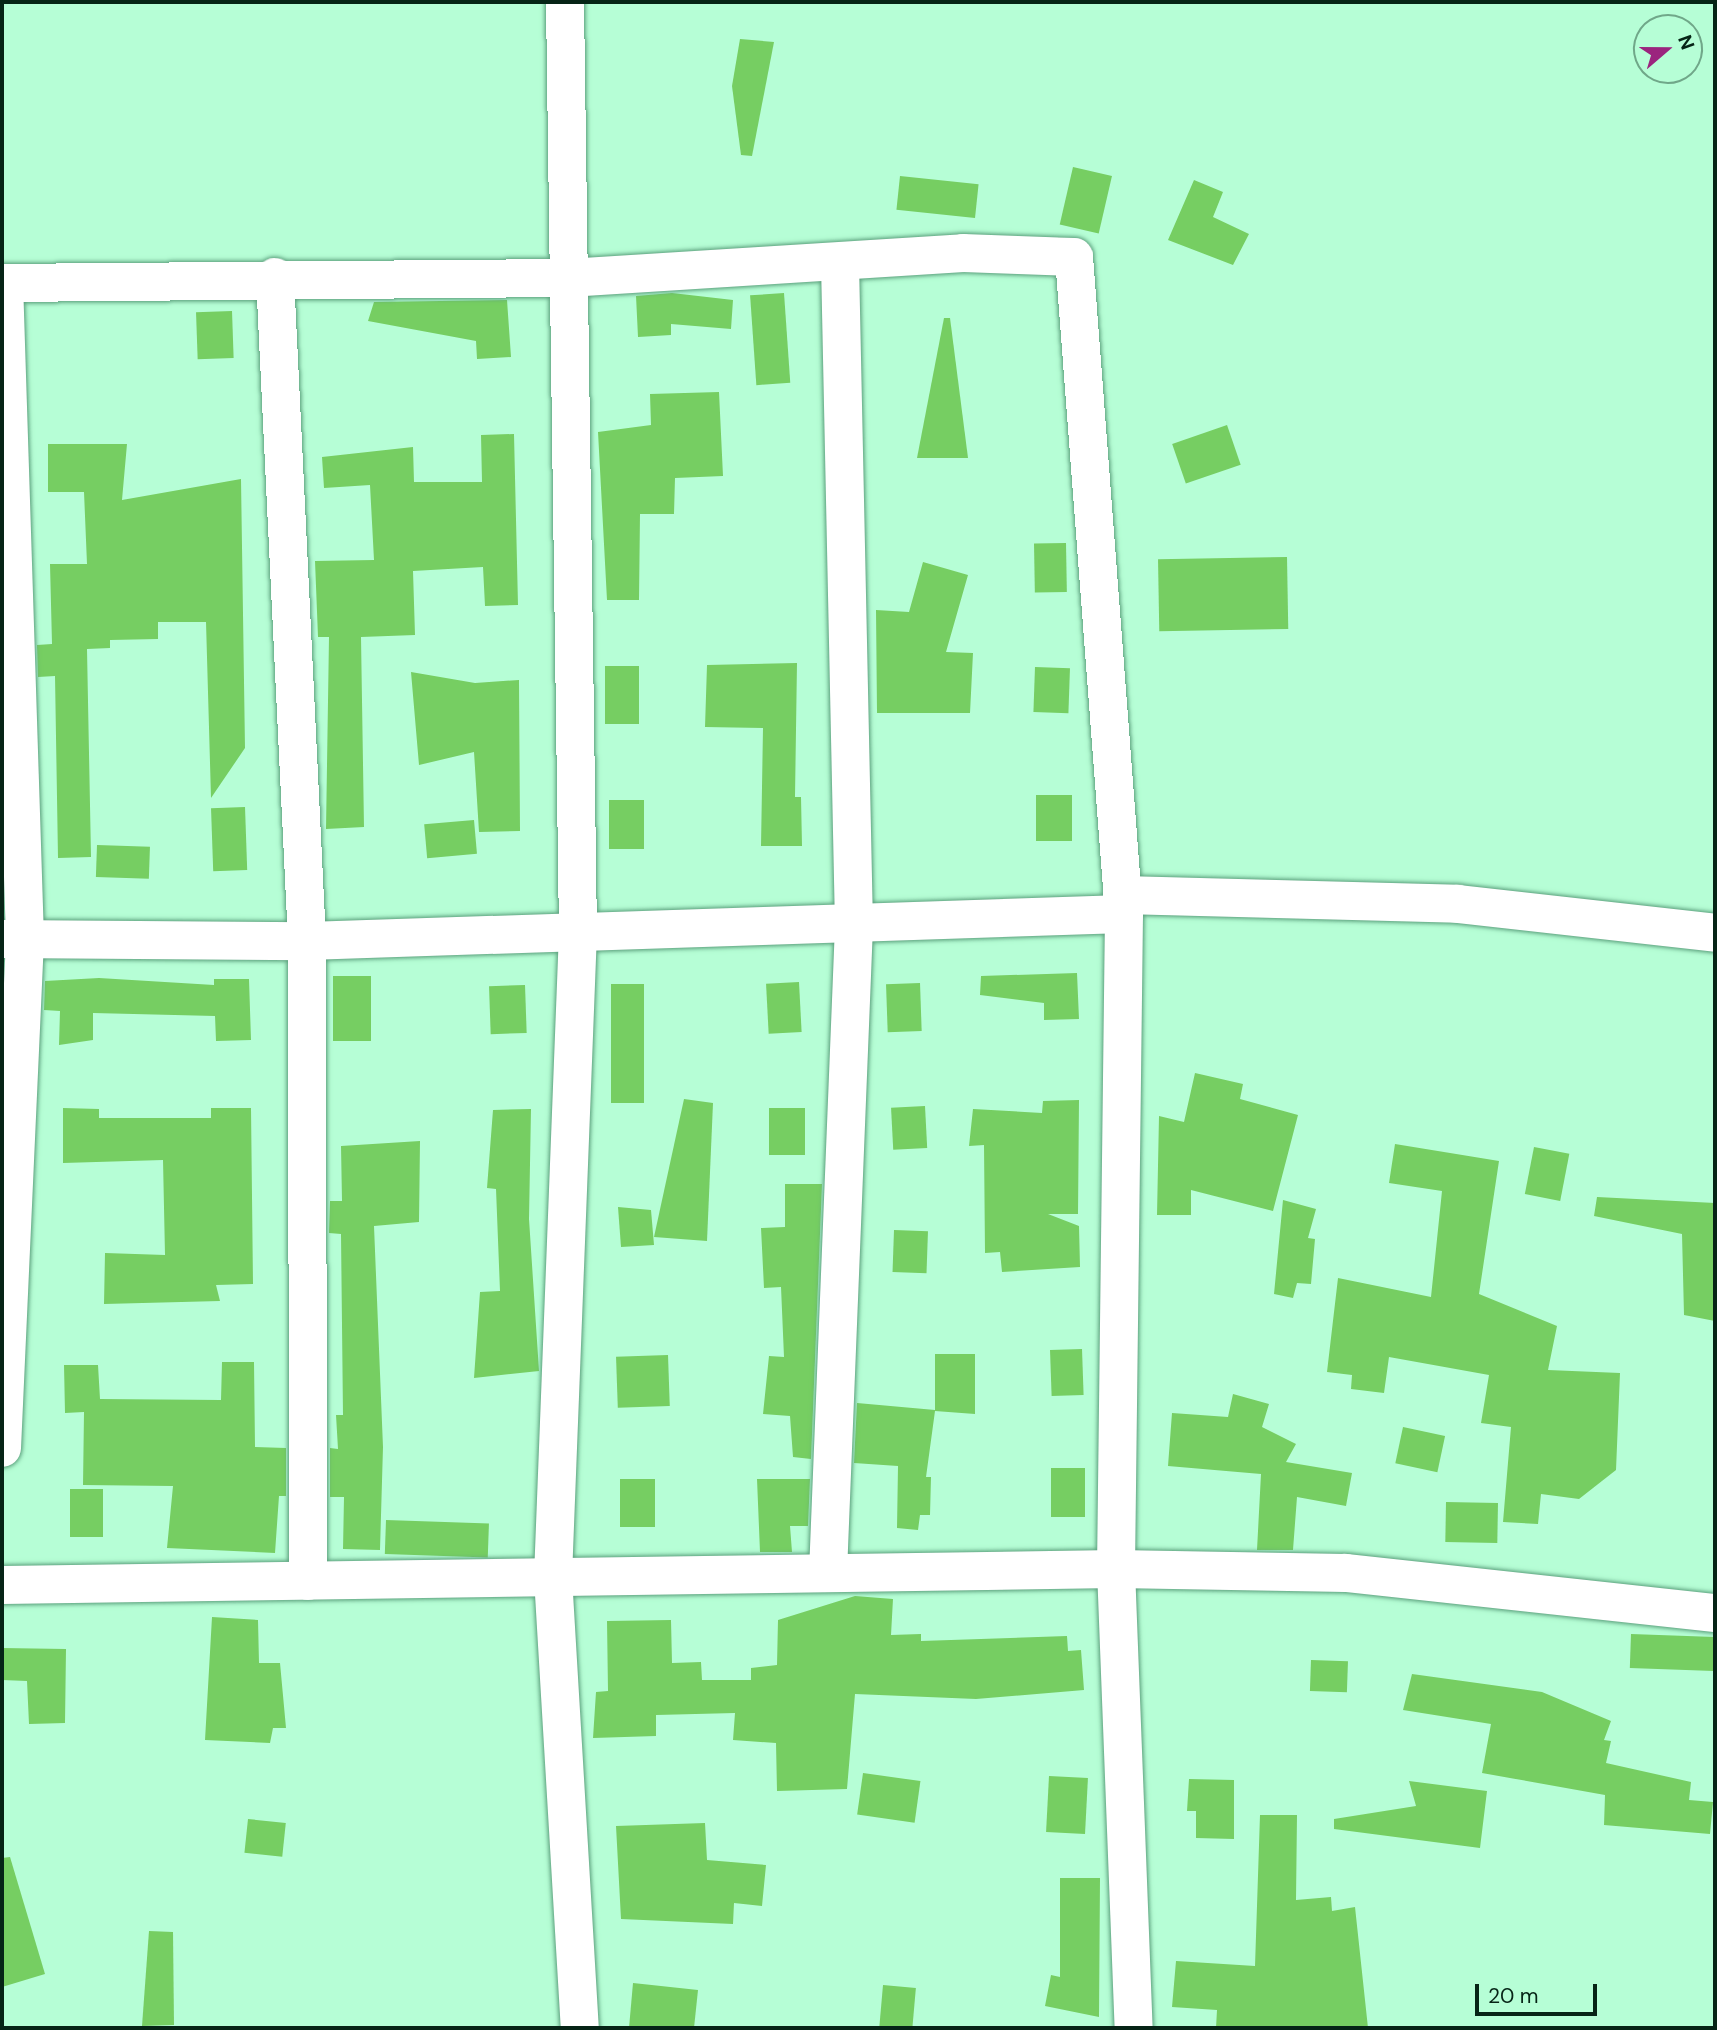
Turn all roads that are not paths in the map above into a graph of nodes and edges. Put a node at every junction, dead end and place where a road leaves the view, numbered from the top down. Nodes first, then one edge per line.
1 (565, 2) edge
2 (840, 262) junction
3 (275, 277) junction
4 (568, 278) junction
5 (3, 283) edge
6 (1123, 904) junction
7 (854, 926) junction
8 (578, 932) junction
9 (1715, 933) edge
10 (13, 939) edge
11 (307, 941) junction
12 (2, 1448) edge
13 (1116, 1569) junction
14 (828, 1573) junction
15 (553, 1577) junction
16 (308, 1581) junction
17 (2, 1585) edge
18 (1715, 1613) edge
19 (580, 2028) edge
20 (1134, 2028) edge

1 - 4 street
2 - 4 street
2 - 6 street
2 - 7 street
3 - 4 street
3 - 5 street
3 - 11 street
4 - 8 street
5 - 10 street
6 - 7 street
6 - 9 street
6 - 13 street
7 - 8 street
7 - 14 street
8 - 11 street
8 - 15 street
10 - 11 street
10 - 12 street
11 - 16 street
13 - 14 street
13 - 18 street
13 - 20 street
14 - 15 street
15 - 16 street
15 - 19 street
16 - 17 street

